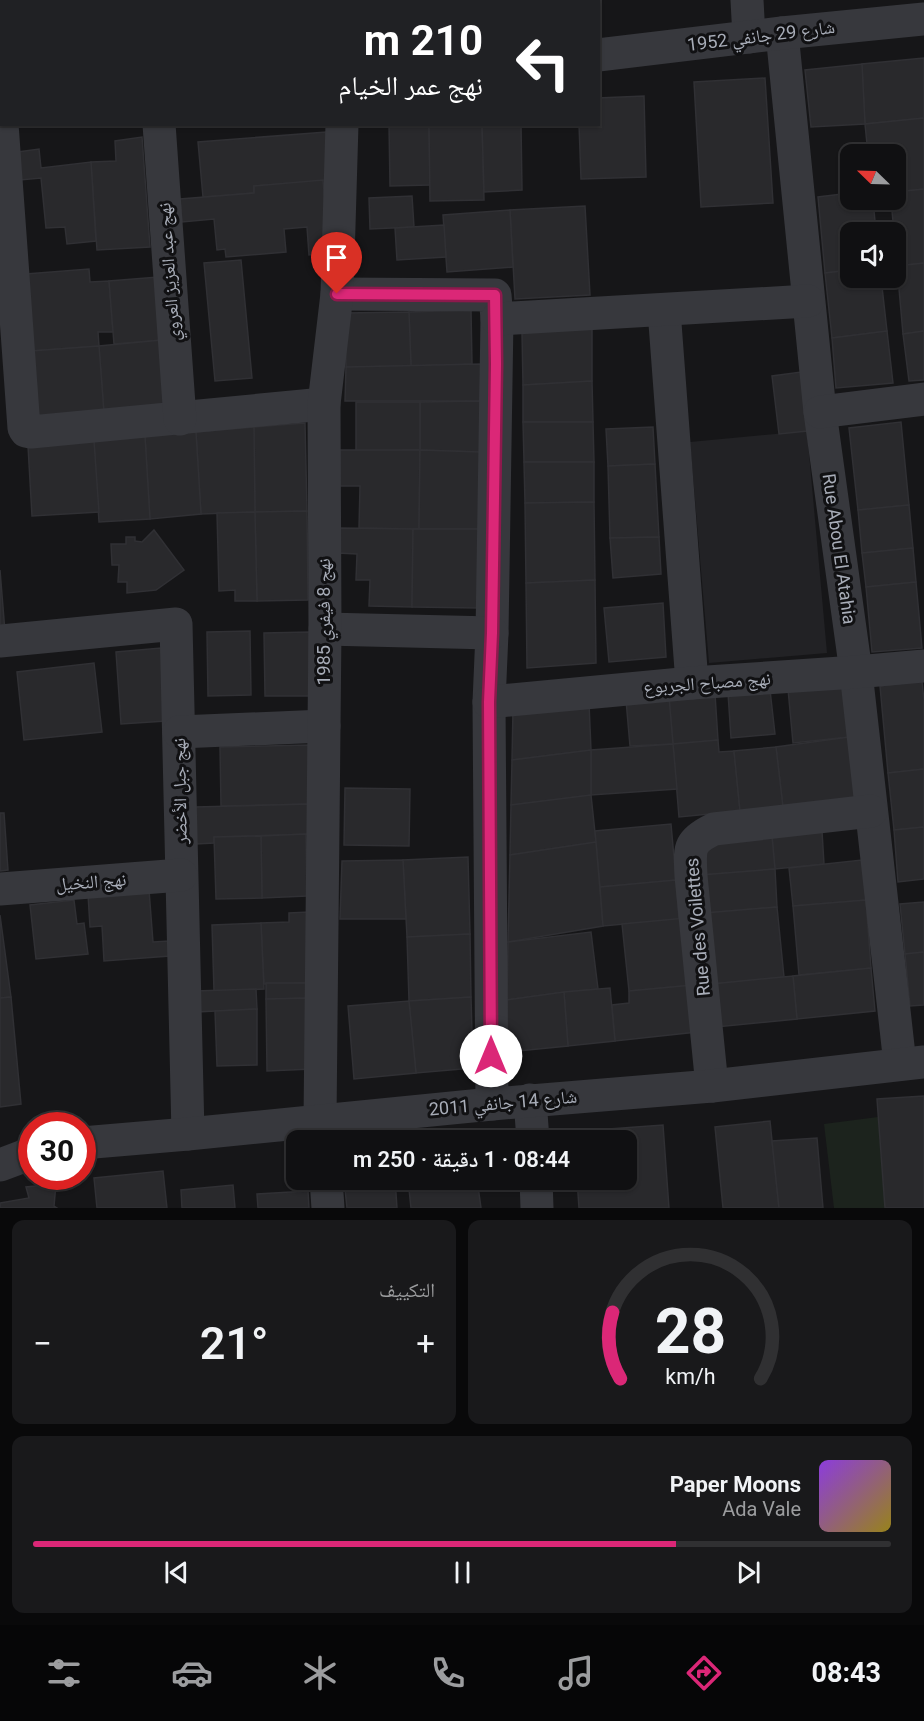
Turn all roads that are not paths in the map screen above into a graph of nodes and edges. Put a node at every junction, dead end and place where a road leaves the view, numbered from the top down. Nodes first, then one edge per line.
1 (747, 0) edge
2 (924, 19) edge
3 (782, 33) junction
4 (749, 37) junction
5 (600, 56) edge
6 (2, 126) edge
7 (159, 126) edge
8 (342, 126) edge
9 (337, 294) junction
10 (808, 301) junction
11 (664, 310) junction
12 (497, 319) junction
13 (924, 399) edge
14 (324, 404) junction
15 (820, 412) junction
16 (180, 419) junction
17 (325, 629) junction
18 (492, 633) junction
19 (0, 641) edge
20 (924, 666) edge
21 (856, 672) junction
22 (692, 683) junction
23 (489, 702) junction
24 (324, 726) junction
25 (179, 732) junction
26 (871, 811) junction
27 (182, 875) junction
28 (0, 889) edge
29 (912, 1063) edge
30 (712, 1086) junction
31 (531, 1100) junction
32 (492, 1104) junction
33 (321, 1130) edge
34 (532, 1130) edge
35 (286, 1131) edge
36 (188, 1134) junction
37 (0, 1138) edge
38 (18, 1141) edge
39 (96, 1142) edge
40 (18, 1158) edge
41 (0, 1165) edge
42 (327, 1190) edge
43 (536, 1190) edge
44 (328, 1208) edge
45 (537, 1208) edge

1 - 4 street
2 - 3 street, شارع 29 جانفي 1952
3 - 4 street, شارع 29 جانفي 1952
3 - 10 street, Rue Abou El Atahia
4 - 5 street, شارع 29 جانفي 1952
6 - 16 street
7 - 16 street, نهج عبد العزيز العروي
8 - 9 street, نهج 8 فيفري 1985
9 - 12 street
9 - 14 street, نهج 8 فيفري 1985
10 - 11 street
10 - 15 street, Rue Abou El Atahia
11 - 12 street
11 - 22 street
12 - 18 street
13 - 15 street
14 - 16 street
14 - 17 street, نهج 8 فيفري 1985
15 - 21 street, Rue Abou El Atahia
17 - 18 street
17 - 24 street, نهج 8 فيفري 1985
18 - 23 street
19 - 25 street, نهج جبل الأخضر
20 - 21 street, نهج مصباح الجربوع
21 - 22 street, نهج مصباح الجربوع
21 - 26 street, Rue Abou El Atahia
22 - 23 street, نهج مصباح الجربوع
23 - 32 street
24 - 25 street
24 - 33 street, نهج 8 فيفري 1985
25 - 27 street, نهج جبل الأخضر
26 - 29 street, Rue Abou El Atahia
26 - 30 street, Rue des Voilettes
27 - 28 street, نهج النخيل
27 - 36 street, نهج جبل الأخضر
29 - 30 street, شارع 14 جانفي 2011
30 - 31 street, شارع 14 جانفي 2011
31 - 32 street, شارع 14 جانفي 2011
31 - 34 street
32 - 33 street, شارع 14 جانفي 2011
35 - 36 street, شارع 14 جانفي 2011
36 - 39 street, شارع 14 جانفي 2011
37 - 38 street
40 - 41 street
42 - 44 street
43 - 45 street

